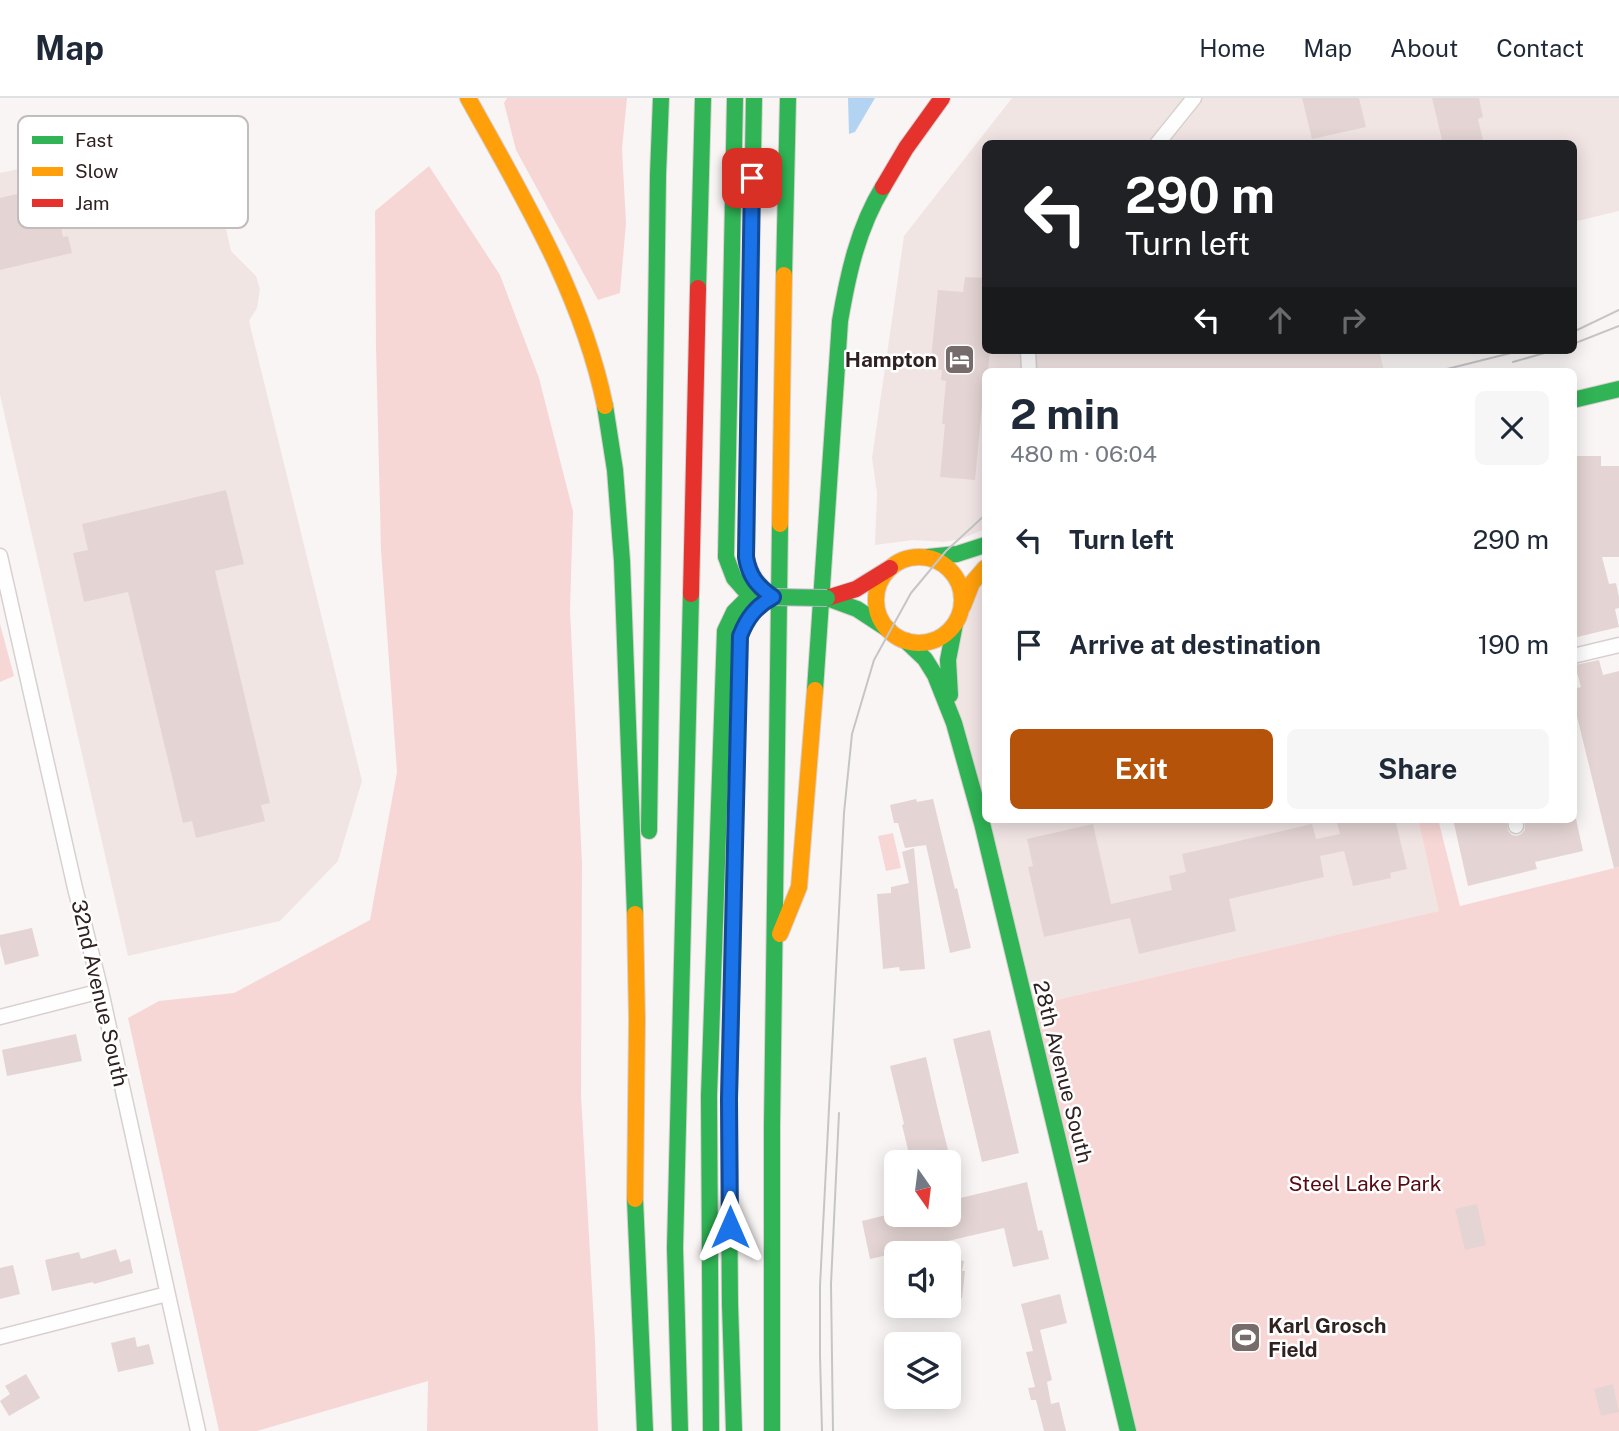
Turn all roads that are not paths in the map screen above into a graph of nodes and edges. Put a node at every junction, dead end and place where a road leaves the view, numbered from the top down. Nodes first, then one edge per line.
1 (468, 98) edge
2 (661, 98) edge
3 (703, 98) edge
4 (736, 98) edge
5 (754, 98) edge
6 (788, 98) edge
7 (943, 98) edge
8 (1194, 98) edge
9 (1160, 140) edge
10 (1619, 388) edge
11 (1577, 399) edge
12 (982, 546) edge
13 (0, 556) edge
14 (926, 557) junction
15 (890, 568) junction
16 (982, 571) edge
17 (750, 596) junction
18 (773, 597) junction
19 (827, 598) junction
20 (962, 608) junction
21 (954, 624) junction
22 (889, 630) junction
23 (906, 641) junction
24 (1619, 645) edge
25 (1577, 655) edge
26 (730, 692) junction
27 (954, 723) junction
28 (737, 733) dead end
29 (734, 855) dead end
30 (774, 949) junction
31 (101, 991) junction
32 (0, 1017) edge
33 (636, 1021) junction
34 (167, 1294) junction
35 (0, 1337) edge
36 (198, 1431) edge
37 (645, 1431) edge
38 (680, 1431) edge
39 (711, 1431) edge
40 (734, 1431) edge
41 (772, 1431) edge
42 (1128, 1431) edge

1 - 33 main road
2 - 33 main road
3 - 38 main road
4 - 17 main road
5 - 18 main road
6 - 30 main road
7 - 30 main road
8 - 9 street
10 - 11 main road
12 - 14 main road
13 - 31 street, 32nd Avenue South
14 - 15 main road
14 - 20 main road
15 - 19 main road
15 - 22 main road
16 - 20 main road
17 - 18 main road
17 - 26 main road
18 - 19 main road, bridge
18 - 26 main road
19 - 22 main road
20 - 21 main road
21 - 23 main road
21 - 27 main road, 28th Avenue South
22 - 23 main road
23 - 27 main road, 28th Avenue South
24 - 25 street
26 - 28 main road
26 - 39 main road
27 - 42 main road, 28th Avenue South
29 - 40 main road
30 - 41 main road
31 - 32 street
31 - 34 street, 32nd Avenue South
33 - 37 main road
34 - 35 street
34 - 36 street, 32nd Avenue South

